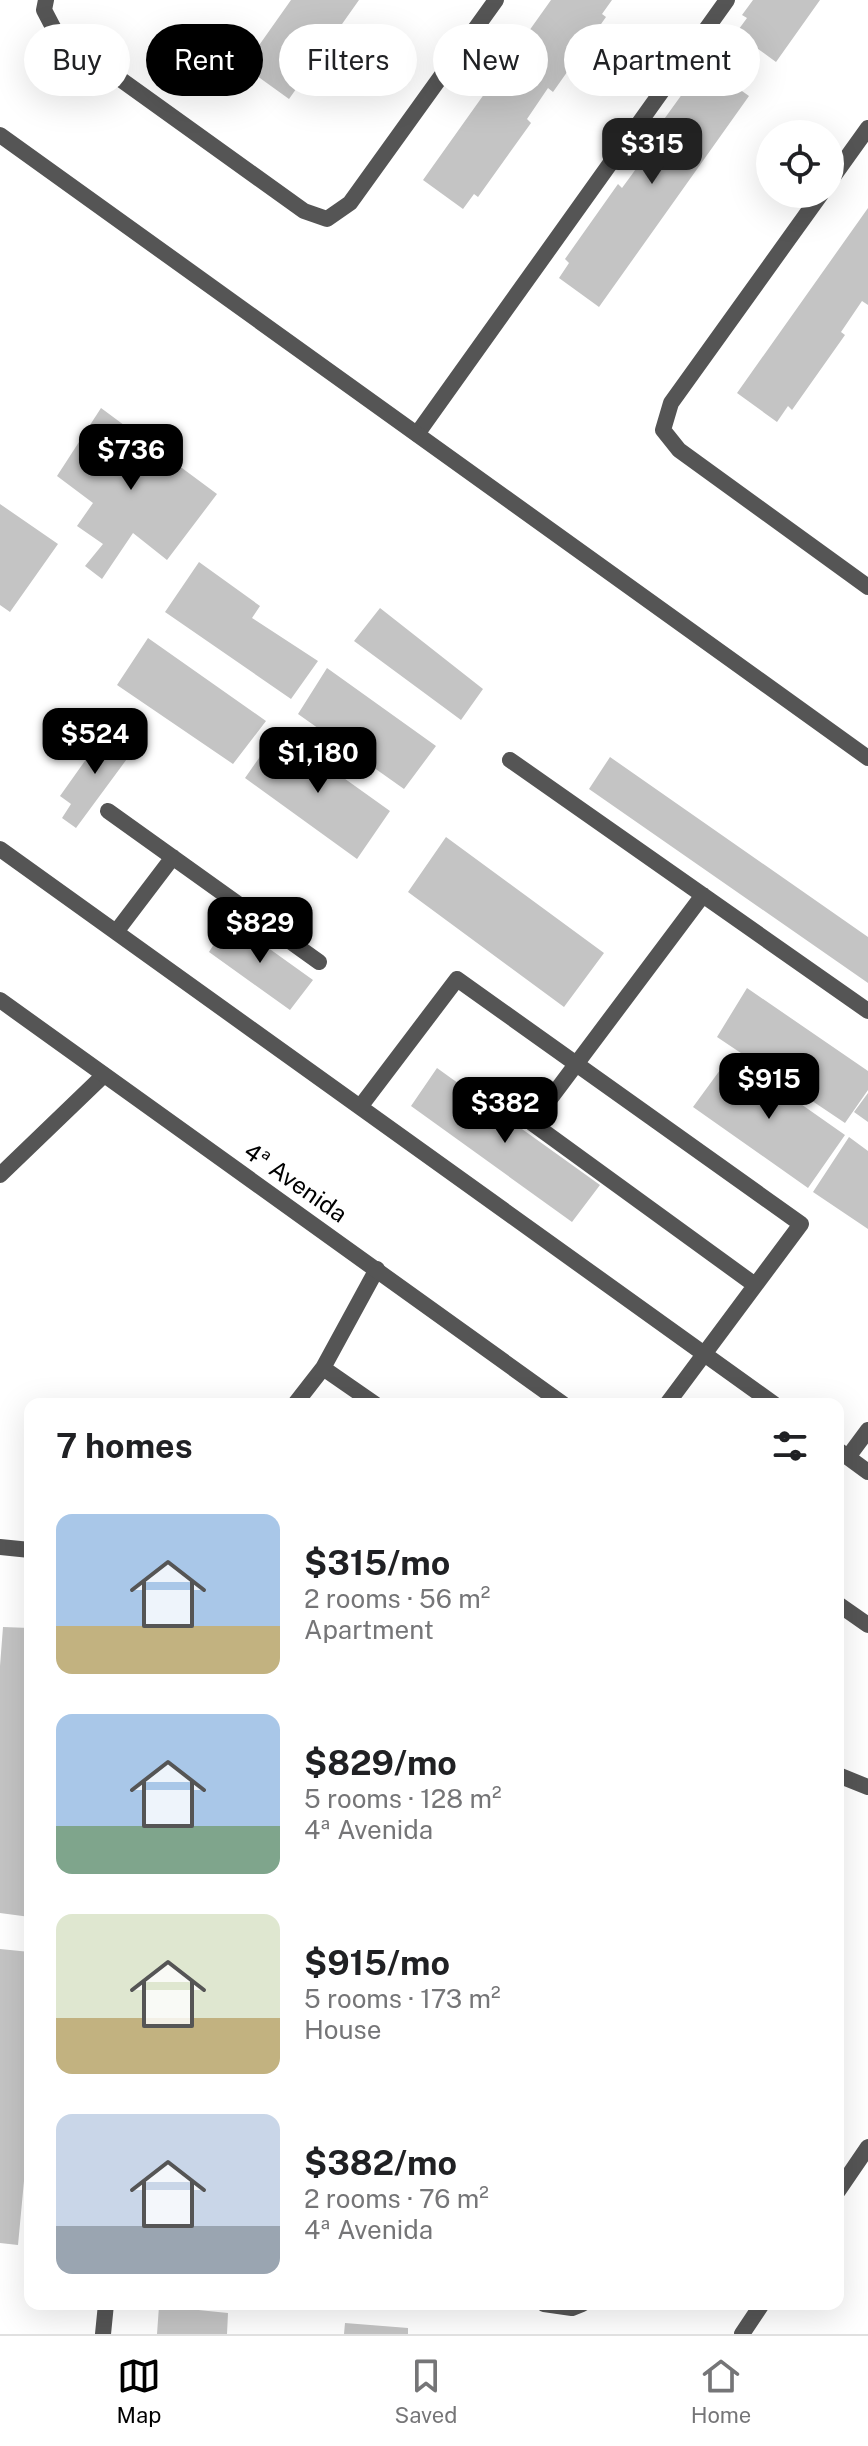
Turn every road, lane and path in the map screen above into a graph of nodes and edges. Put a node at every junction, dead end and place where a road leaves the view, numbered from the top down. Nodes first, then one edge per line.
1 (46, 0) edge
2 (496, 0) edge
3 (727, 0) edge
4 (868, 128) edge
5 (0, 135) edge
6 (844, 161) edge
7 (811, 208) edge
8 (417, 434) junction
9 (868, 587) edge
10 (868, 758) edge
11 (510, 760) dead end
12 (108, 811) dead end
13 (0, 849) edge
14 (173, 857) junction
15 (703, 895) junction
16 (116, 932) junction
17 (319, 962) dead end
18 (0, 1000) edge
19 (868, 1011) edge
20 (577, 1064) junction
21 (104, 1075) junction
22 (360, 1107) junction
23 (0, 1175) edge
24 (377, 1269) junction
25 (755, 1285) junction
26 (704, 1354) junction
27 (323, 1368) junction
28 (300, 1398) edge
29 (366, 1398) edge
30 (555, 1398) edge
31 (671, 1398) edge
32 (766, 1398) edge
33 (868, 1430) edge
34 (844, 1453) edge
35 (844, 1455) edge
36 (868, 1472) edge
37 (0, 1547) edge
38 (24, 1549) edge
39 (844, 1608) edge
40 (868, 1625) edge
41 (844, 1777) edge
42 (868, 1787) edge
43 (868, 2147) edge
44 (844, 2182) edge
45 (105, 2310) edge
46 (758, 2310) edge
47 (103, 2334) edge
48 (742, 2334) edge

1 - 2 street
3 - 8 street
4 - 6 street
5 - 8 street
7 - 9 street
8 - 10 street
11 - 15 street
12 - 14 street
13 - 16 street
14 - 16 street
14 - 17 street
15 - 19 street
15 - 20 street
16 - 22 street
18 - 21 street, 4ª Avenida
20 - 22 street
20 - 25 street
20 - 25 street
21 - 23 street
21 - 24 street, 4ª Avenida
22 - 26 street
24 - 27 street
24 - 30 street, 4ª Avenida
25 - 26 street
26 - 31 street
26 - 32 street
27 - 28 street
27 - 29 street
33 - 34 street
35 - 36 street
37 - 38 street
39 - 40 street
41 - 42 street
43 - 44 street
45 - 47 street
46 - 48 street

